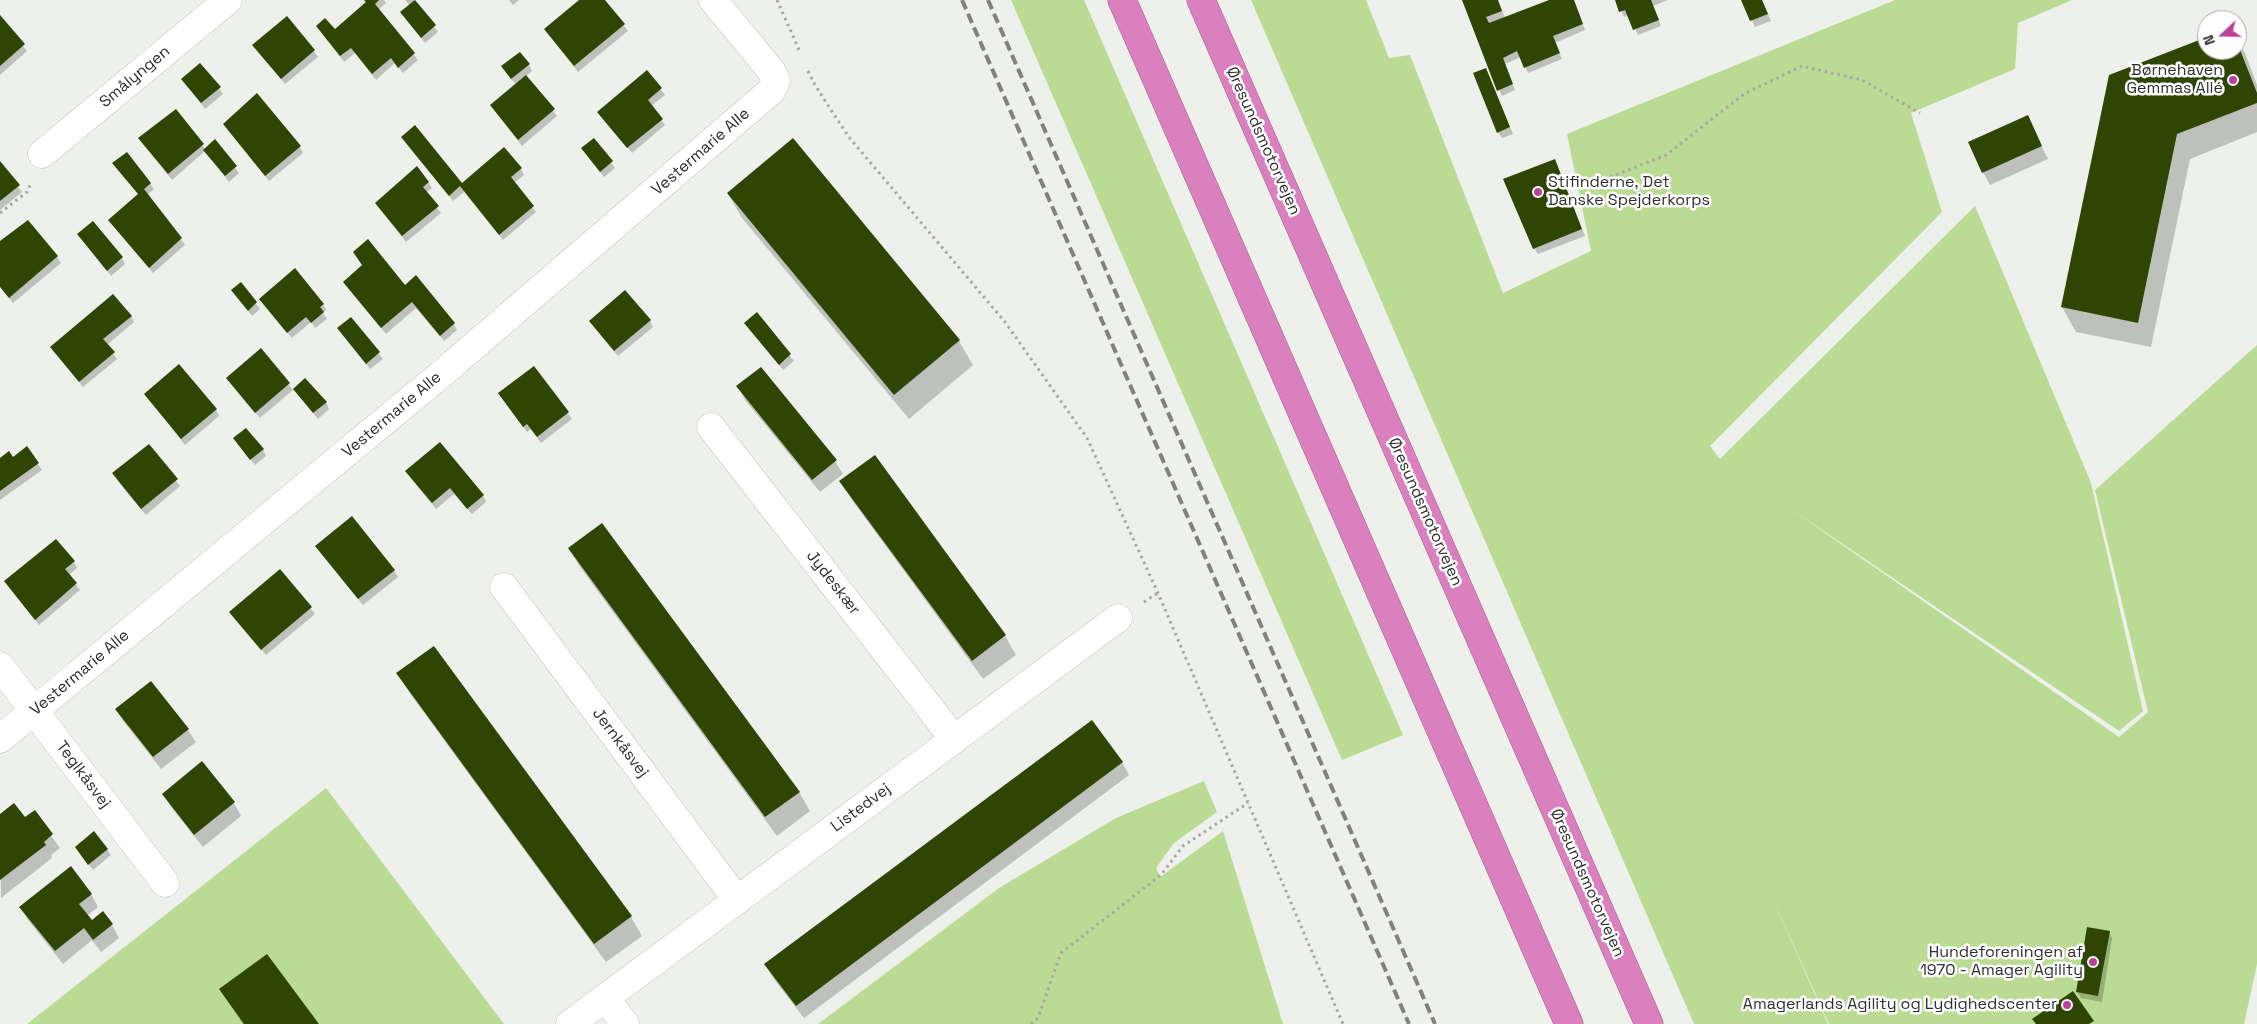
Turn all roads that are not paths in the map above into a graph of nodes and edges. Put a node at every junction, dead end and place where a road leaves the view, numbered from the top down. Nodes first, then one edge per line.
1 (228, 0) edge
2 (713, 0) edge
3 (1122, 0) edge
4 (1201, 0) edge
5 (42, 154) road end
6 (711, 427) dead end
7 (504, 587) dead end
8 (1118, 618) dead end
9 (0, 666) edge
10 (34, 711) junction
11 (0, 739) edge
12 (954, 739) junction
13 (165, 883) dead end
14 (737, 900) junction
15 (605, 998) junction
16 (570, 1024) edge
17 (625, 1024) edge
18 (1569, 1024) edge
19 (1649, 1024) edge

1 - 5 street, Smålyngen
2 - 10 street, Vestermarie Alle
3 - 18 highway
4 - 19 highway, Øresundsmotorvejen
6 - 12 street, Jydeskær
7 - 14 street, Jernkåsvej
8 - 12 street, Listedvej
9 - 10 street, Teglkåsvej
10 - 11 street, Vestermarie Alle
10 - 13 street, Teglkåsvej
12 - 14 street, Listedvej
14 - 15 street, Listedvej
15 - 16 street, Listedvej
15 - 17 street

